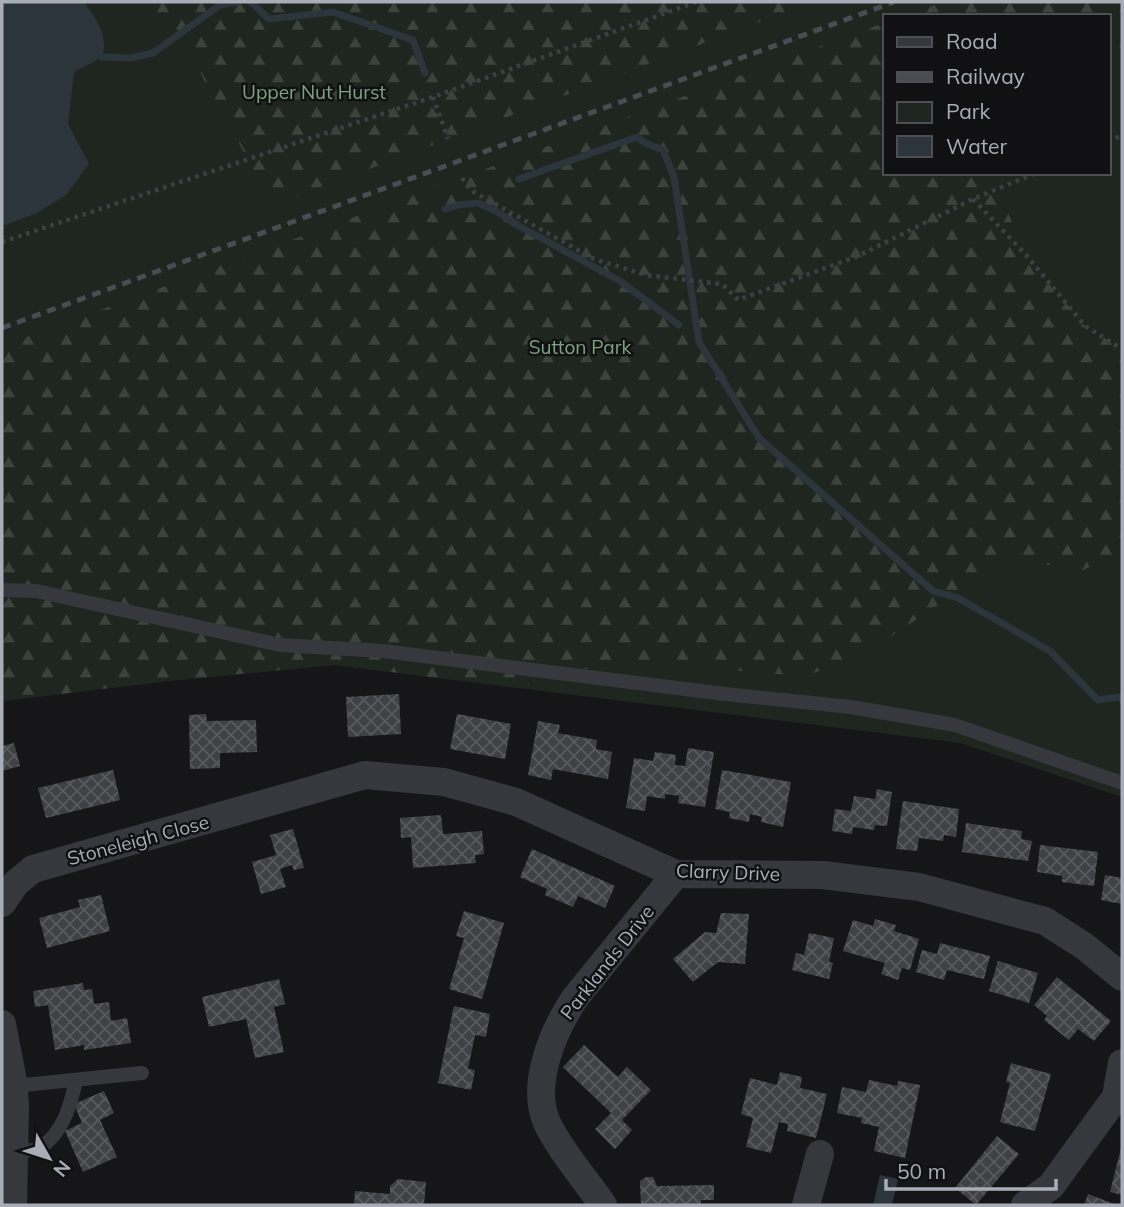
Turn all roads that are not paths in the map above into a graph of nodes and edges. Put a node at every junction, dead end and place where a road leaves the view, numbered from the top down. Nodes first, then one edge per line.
1 (2, 590) edge
2 (1122, 783) edge
3 (289, 798) joint
4 (676, 874) junction
5 (2, 903) edge
6 (1122, 977) edge
7 (2, 1024) edge
8 (1122, 1063) edge
9 (142, 1073) dead end
10 (76, 1080) junction
11 (14, 1087) junction
12 (15, 1152) junction
13 (820, 1154) dead end
14 (13, 1205) edge
15 (603, 1205) edge
16 (806, 1205) edge
17 (1025, 1205) edge

1 - 2 lane
3 - 4 street, Clarry Drive
3 - 5 street, Stoneleigh Close
4 - 6 street, Clarry Drive
4 - 15 street, Parklands Drive
7 - 11 street
8 - 17 street
9 - 10 lane
10 - 11 lane
10 - 12 lane
11 - 12 street
12 - 14 street
13 - 16 street

